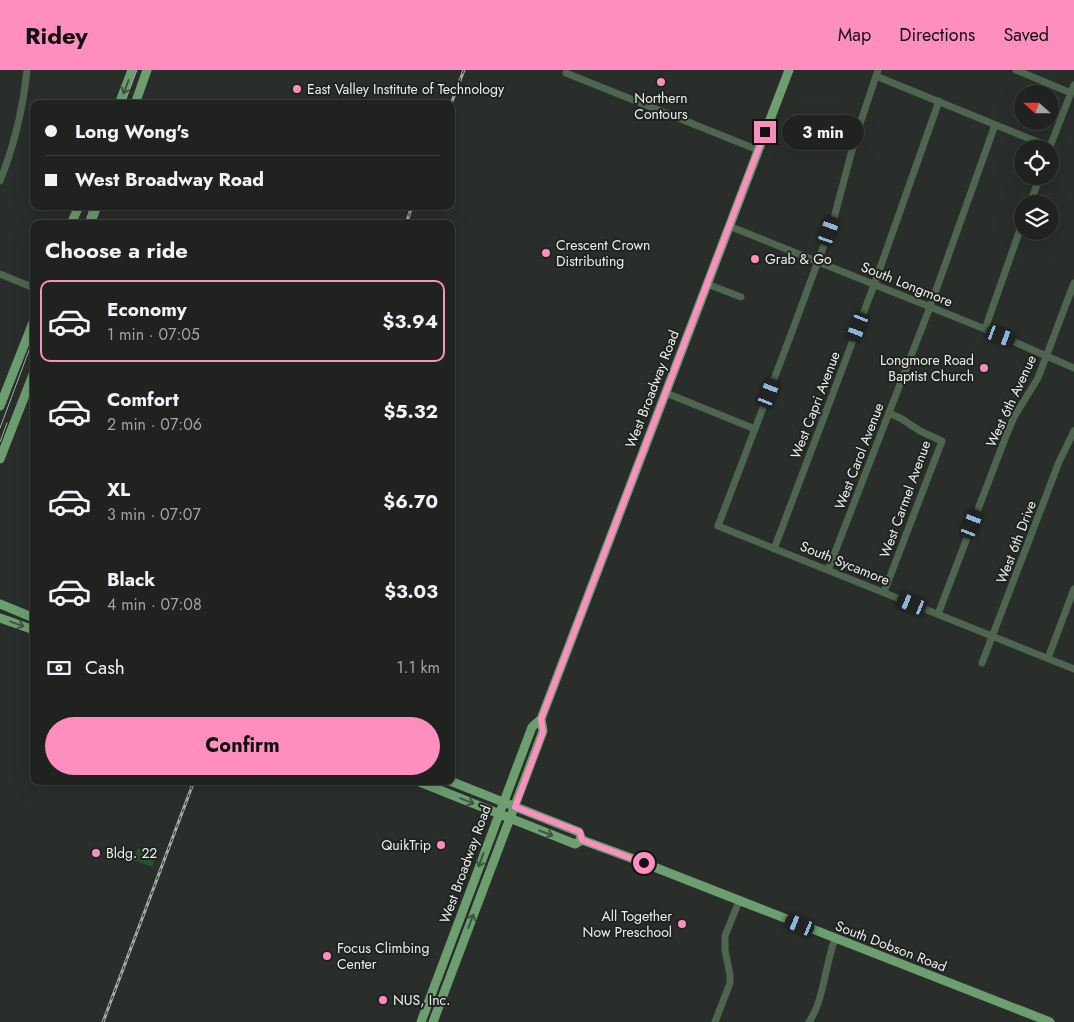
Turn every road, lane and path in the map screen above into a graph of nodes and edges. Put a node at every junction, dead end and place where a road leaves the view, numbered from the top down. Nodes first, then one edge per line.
1 (27, 70) edge
2 (132, 70) edge
3 (147, 70) edge
4 (789, 70) edge
5 (1016, 70) edge
6 (566, 73) dead end
7 (877, 73) edge
8 (1074, 84) edge
9 (1071, 93) junction
10 (121, 100) edge
11 (136, 100) edge
12 (939, 101) junction
13 (995, 125) junction
14 (1031, 140) edge
15 (1053, 140) edge
16 (758, 150) junction
17 (0, 181) edge
18 (729, 226) junction
19 (1016, 240) edge
20 (818, 262) junction
21 (0, 274) edge
22 (1074, 282) edge
23 (707, 284) junction
24 (874, 285) junction
25 (30, 286) edge
26 (741, 297) dead end
27 (930, 307) junction
28 (985, 329) junction
29 (30, 330) edge
30 (1046, 357) junction
31 (1074, 368) edge
32 (30, 382) edge
33 (666, 392) junction
34 (0, 406) edge
35 (889, 413) junction
36 (755, 429) junction
37 (1074, 431) edge
38 (0, 459) edge
39 (774, 549) junction
40 (828, 570) junction
41 (1074, 589) edge
42 (884, 592) junction
43 (0, 604) edge
44 (938, 614) junction
45 (30, 616) edge
46 (0, 618) edge
47 (30, 629) edge
48 (993, 637) junction
49 (1048, 658) junction
50 (982, 663) dead end
51 (1074, 669) edge
52 (541, 719) junction
53 (455, 783) edge
54 (426, 785) edge
55 (503, 802) junction
56 (515, 807) junction
57 (498, 814) junction
58 (510, 819) junction
59 (582, 840) junction
60 (739, 901) junction
61 (835, 939) junction
62 (421, 1022) edge
63 (433, 1022) edge
64 (716, 1022) edge
65 (809, 1022) edge
66 (1050, 1022) edge

1 - 17 street
2 -> 10 main road
3 - 11 main road
4 - 16 main road, West Broadway Road
5 - 9 street
6 - 16 street
7 - 12 street
7 - 20 street
8 - 9 street
9 - 15 street
12 - 13 street
12 - 24 street, West Capri Avenue
13 - 14 street
13 - 27 street, West Carol Avenue
16 - 18 main road, West Broadway Road
18 - 20 street, South Longmore
18 - 23 main road, West Broadway Road
19 - 28 street
20 - 24 street, South Longmore
20 - 36 street
21 - 25 street
22 - 30 street, West 6th Avenue
23 - 26 street
23 - 33 main road, West Broadway Road
24 - 27 street, South Longmore
24 - 39 street, West Capri Avenue
27 - 28 street, South Longmore
27 - 35 street, West Carol Avenue
28 - 30 street, South Longmore
29 - 34 main road
30 - 31 street, South Longmore
30 - 44 street, West 6th Avenue
32 - 38 main road
33 - 36 street
33 - 52 main road, West Broadway Road
35 - 40 street, West Carol Avenue
35 - 42 street, West Carmel Avenue
36 - 39 street, South Sycamore
37 - 48 street, West 6th Drive
39 - 40 street, South Sycamore
40 - 42 street, South Sycamore
41 - 49 street
42 - 44 street, South Sycamore
43 - 45 main road
44 - 48 street, South Sycamore
46 -> 47 main road
48 - 49 street, South Sycamore
48 - 50 street, West 6th Drive
49 - 51 street, South Sycamore
52 - 55 main road, West Broadway Road
52 - 56 main road, West Broadway Road
53 - 55 main road, South Dobson Road
54 -> 57 main road, South Dobson Road
55 - 56 main road, South Dobson Road
55 - 57 main road, West Broadway Road
56 - 58 main road, West Broadway Road
56 - 59 main road, South Dobson Road
57 - 58 main road, South Dobson Road
57 -> 62 main road, West Broadway Road
58 -> 59 main road, South Dobson Road
63 -> 58 main road, West Broadway Road
59 - 60 main road, South Dobson Road
60 - 61 main road, South Dobson Road
60 - 64 street
61 - 65 street
61 - 66 main road, South Dobson Road

